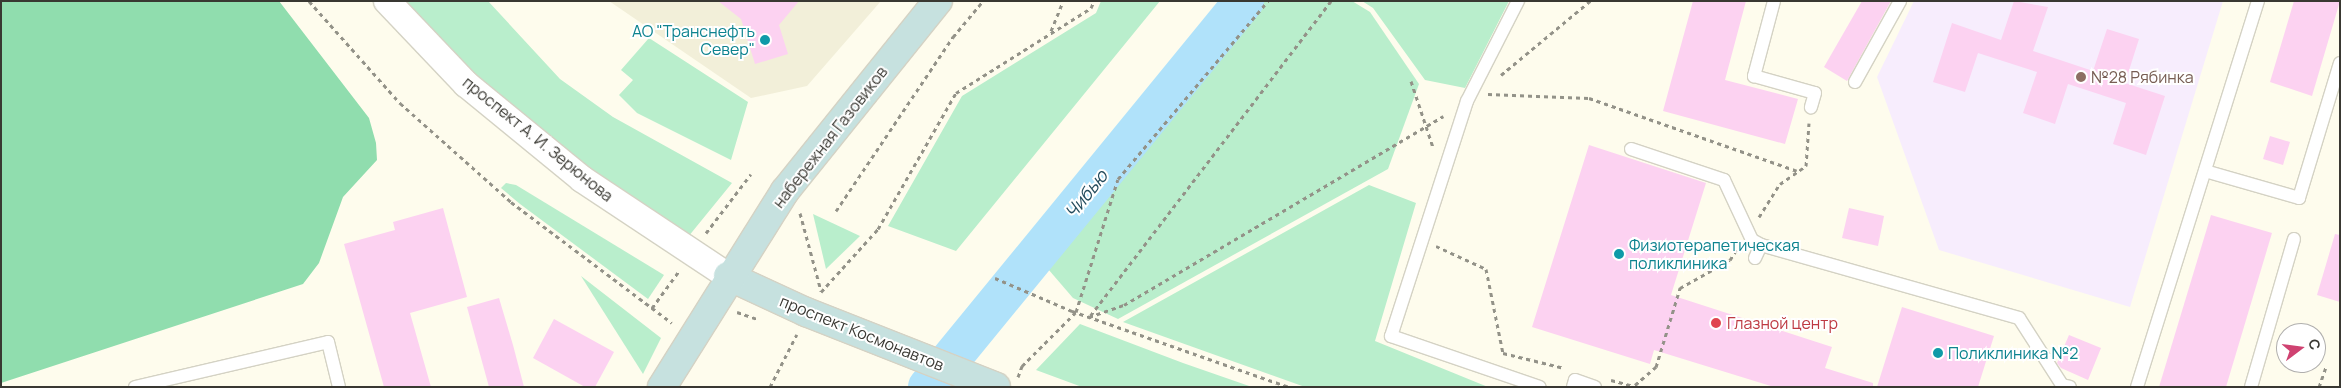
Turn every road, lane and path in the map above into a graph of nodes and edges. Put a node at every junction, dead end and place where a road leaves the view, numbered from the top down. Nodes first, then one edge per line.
1 (309, 1) edge
2 (387, 1) edge
3 (938, 1) edge
4 (982, 1) edge
5 (1063, 1) edge
6 (1094, 1) edge
7 (1268, 1) edge
8 (1331, 1) edge
9 (1518, 1) edge
10 (1590, 1) edge
11 (1774, 1) edge
12 (1900, 1) edge
13 (2258, 1) edge
14 (1050, 32) junction
15 (2340, 63) edge
16 (1411, 81) dead end
17 (1855, 82) dead end
18 (1472, 98) junction
19 (1811, 108) joint
20 (1426, 126) junction
21 (1631, 149) dead end
22 (1797, 171) junction
23 (2205, 171) junction
24 (1442, 176) junction
25 (798, 204) dead end
26 (836, 211) dead end
27 (1749, 232) junction
28 (2294, 239) dead end
29 (1432, 244) dead end
30 (1761, 246) junction
31 (1755, 258) dead end
32 (728, 276) junction
33 (995, 278) dead end
34 (726, 309) dead end
35 (1074, 311) junction
36 (1090, 317) junction
37 (762, 320) dead end
38 (805, 320) junction
39 (693, 334) junction
40 (1022, 366) dead end
41 (1569, 370) dead end
42 (2324, 373) edge
43 (1606, 379) dead end
44 (1635, 386) edge
45 (136, 387) edge
46 (339, 387) edge
47 (662, 387) edge
48 (770, 387) edge
49 (996, 387) edge
50 (1290, 387) edge
51 (1540, 387) edge
52 (1573, 387) edge
53 (1596, 387) edge
54 (2070, 387) edge
55 (2137, 387) edge
56 (2251, 387) edge
57 (2319, 387) edge

1 - 39 path
2 - 32 street, проспект А. И. Зерюнова
3 - 32 main road, набережная Газовиков
4 - 26 path
5 - 14 path
6 - 14 path
7 - 35 path
8 - 36 path
9 - 18 lane
10 - 18 path
11 - 19 lane
12 - 17 lane
13 - 23 lane
14 - 38 path
15 - 23 lane
16 - 20 path
18 - 20 path
18 - 22 path
18 - 24 lane
19 - 22 path
20 - 24 path
20 - 36 path
21 - 27 lane
22 - 27 path
23 - 55 lane
24 - 51 lane
25 - 38 path
27 - 30 lane
27 - 44 path
28 - 56 lane
29 - 41 path
30 - 31 lane
30 - 54 lane
32 - 38 main road, проспект Космонавтов
32 - 39 main road, набережная Газовиков
33 - 35 path
34 - 37 path
35 - 36 path
35 - 40 path
36 - 50 path
38 - 48 path
38 - 49 main road, проспект Космонавтов
39 - 47 main road, набережная Газовиков
42 - 57 path
43 - 44 path
45 - 46 lane
52 - 53 lane

